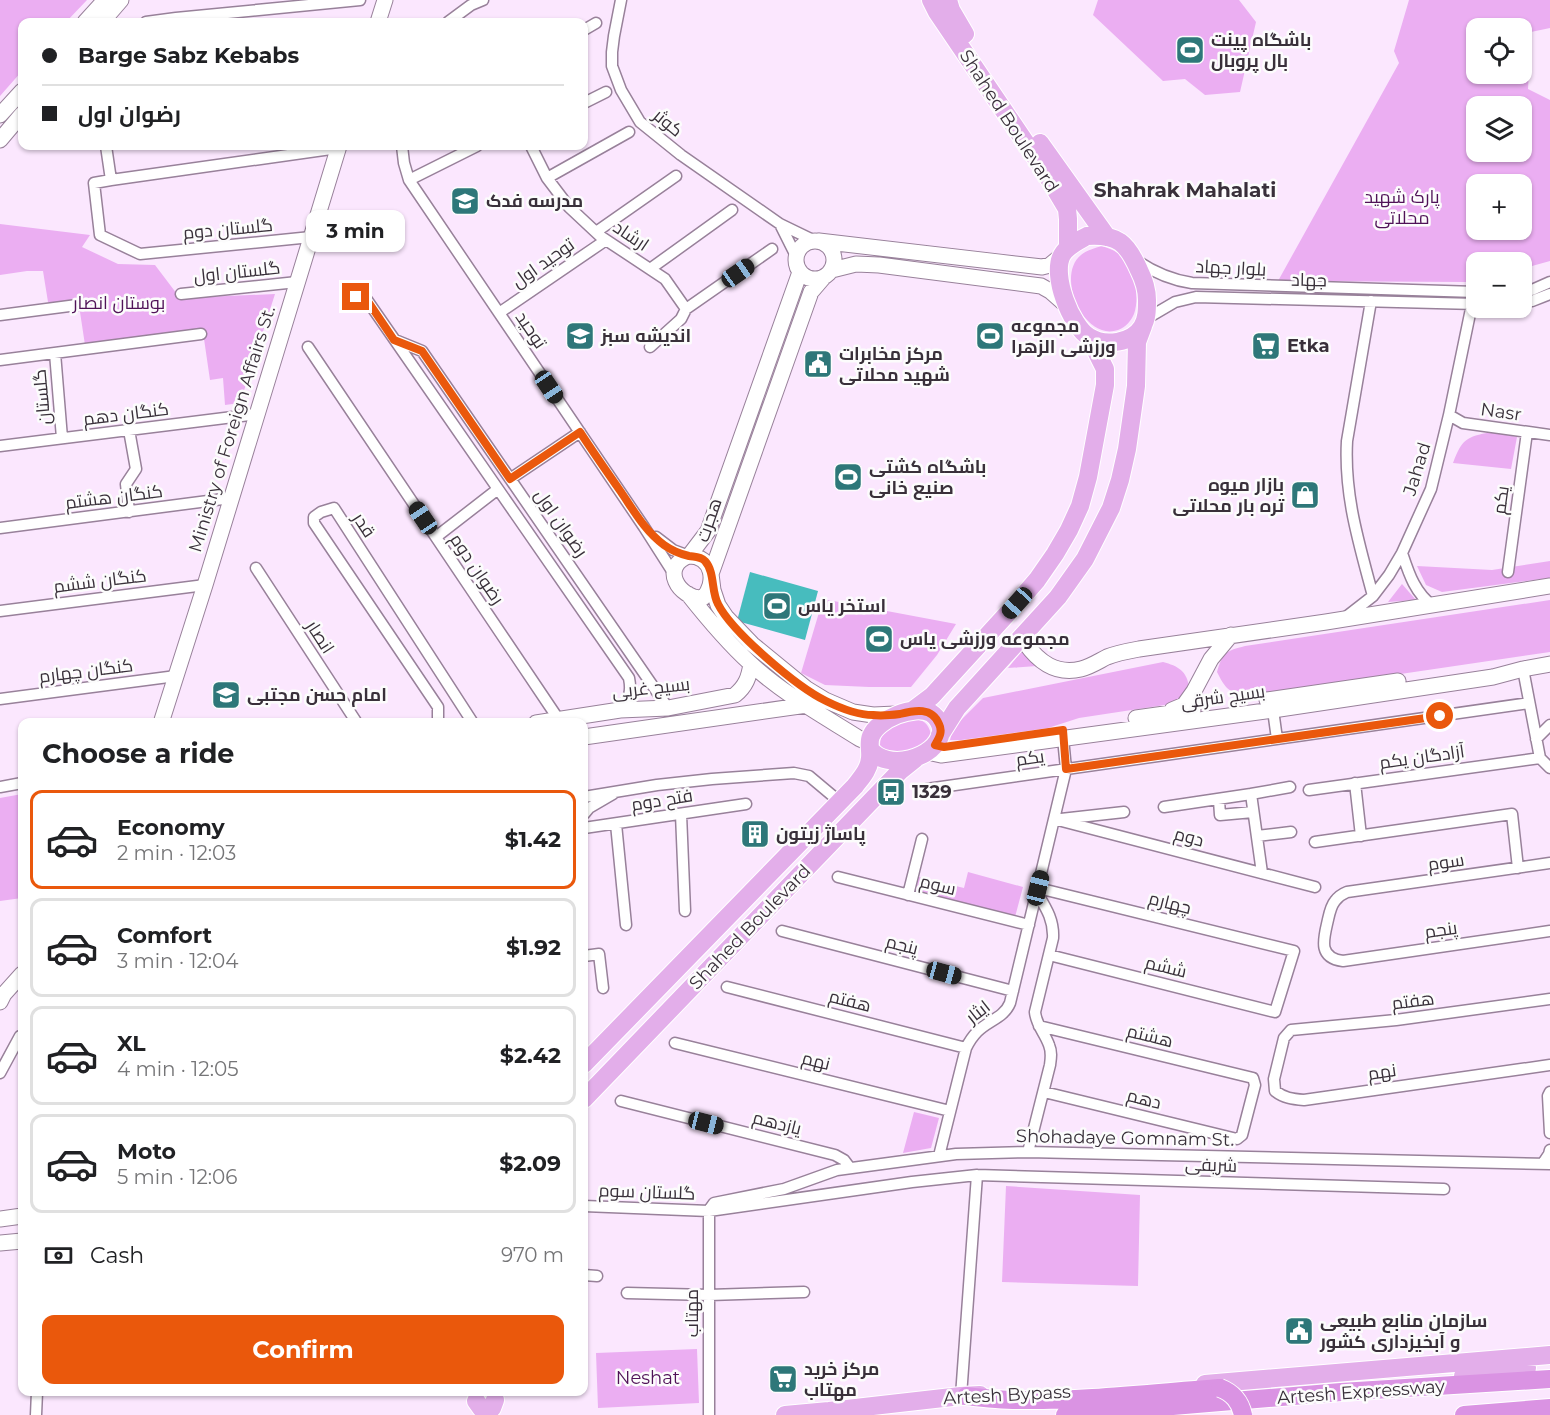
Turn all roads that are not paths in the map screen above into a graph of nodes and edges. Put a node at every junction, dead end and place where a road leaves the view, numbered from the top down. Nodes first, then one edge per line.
1 (105, 0) edge
2 (121, 0) edge
3 (360, 0) edge
4 (385, 0) edge
5 (483, 0) edge
6 (621, 0) edge
7 (931, 0) edge
8 (948, 0) edge
9 (264, 5) edge
10 (89, 18) edge
11 (105, 18) edge
12 (176, 18) edge
13 (379, 18) edge
14 (453, 18) edge
15 (596, 23) dead end
16 (588, 28) edge
17 (606, 92) dead end
18 (18, 95) edge
19 (588, 101) edge
20 (0, 115) edge
21 (18, 120) edge
22 (629, 132) dead end
23 (0, 140) edge
24 (106, 150) edge
25 (318, 150) edge
26 (338, 150) edge
27 (402, 150) edge
28 (469, 150) edge
29 (533, 150) edge
30 (676, 176) dead end
31 (547, 178) junction
32 (111, 180) junction
33 (409, 180) junction
34 (732, 210) dead end
35 (780, 224) junction
36 (596, 232) junction
37 (311, 237) junction
38 (1107, 237) junction
39 (606, 240) junction
40 (816, 241) junction
41 (772, 249) dead end
42 (1065, 252) junction
43 (796, 256) junction
44 (1135, 259) junction
45 (650, 268) junction
46 (800, 272) junction
47 (827, 274) junction
48 (297, 282) junction
49 (1550, 282) edge
50 (1532, 290) edge
51 (181, 294) dead end
52 (1550, 294) edge
53 (356, 297) dead end
54 (1466, 298) edge
55 (1466, 298) edge
56 (1371, 301) junction
57 (1532, 301) edge
58 (77, 305) dead end
59 (1067, 306) junction
60 (686, 309) junction
61 (499, 313) junction
62 (0, 315) edge
63 (1470, 318) edge
64 (1144, 323) junction
65 (201, 334) dead end
66 (1089, 337) junction
67 (394, 340) junction
68 (308, 347) dead end
69 (650, 347) dead end
70 (55, 353) junction
71 (0, 360) edge
72 (257, 414) junction
73 (1449, 415) junction
74 (129, 430) junction
75 (580, 432) junction
76 (1527, 432) junction
77 (1550, 435) edge
78 (62, 438) junction
79 (0, 446) edge
80 (510, 479) junction
81 (498, 489) junction
82 (231, 498) junction
83 (129, 512) junction
84 (645, 527) junction
85 (0, 528) edge
86 (435, 537) junction
87 (1402, 554) junction
88 (689, 556) junction
89 (256, 568) dead end
90 (1508, 572) dead end
91 (674, 574) junction
92 (711, 574) junction
93 (205, 585) junction
94 (1550, 586) edge
95 (688, 594) junction
96 (1373, 596) junction
97 (1433, 606) junction
98 (0, 611) edge
99 (1343, 619) junction
100 (1026, 634) junction
101 (1231, 635) junction
102 (751, 664) junction
103 (1550, 664) edge
104 (1523, 669) junction
105 (176, 676) junction
106 (0, 699) edge
107 (1529, 703) junction
108 (807, 705) junction
109 (669, 708) junction
110 (620, 710) junction
111 (1236, 710) junction
112 (1273, 710) junction
113 (905, 712) junction
114 (1161, 714) junction
115 (163, 718) edge
116 (354, 718) edge
117 (438, 718) edge
118 (470, 718) edge
119 (557, 718) edge
120 (576, 718) edge
121 (1550, 725) edge
122 (1063, 734) junction
123 (588, 736) edge
124 (1277, 739) junction
125 (1536, 739) junction
126 (870, 746) junction
127 (930, 747) junction
128 (1540, 758) junction
129 (1550, 768) edge
130 (1066, 769) junction
131 (1355, 783) junction
132 (18, 784) edge
133 (0, 787) edge
134 (1290, 787) dead end
135 (927, 789) dead end
136 (1309, 790) dead end
137 (618, 791) junction
138 (1251, 794) junction
139 (588, 796) edge
140 (1219, 800) junction
141 (840, 802) junction
142 (746, 804) dead end
143 (1164, 807) dead end
144 (588, 810) edge
145 (1124, 812) dead end
146 (1253, 812) junction
147 (681, 814) junction
148 (1054, 819) junction
149 (616, 824) junction
150 (588, 828) edge
151 (1291, 832) dead end
152 (1257, 836) junction
153 (1361, 836) junction
154 (922, 838) dead end
155 (1315, 842) dead end
156 (1550, 863) edge
157 (1518, 868) junction
158 (1262, 873) junction
159 (838, 877) dead end
160 (1315, 887) dead end
161 (1037, 891) junction
162 (908, 895) junction
163 (685, 911) dead end
164 (1029, 925) junction
165 (626, 926) dead end
166 (782, 931) dead end
167 (1550, 931) edge
168 (588, 955) edge
169 (1049, 955) junction
170 (1336, 960) joint
171 (18, 978) edge
172 (727, 987) dead end
173 (603, 988) dead end
174 (1013, 991) junction
175 (1550, 999) edge
176 (0, 1002) edge
177 (1275, 1012) joint
178 (1039, 1026) junction
179 (1284, 1038) joint
180 (18, 1040) edge
181 (675, 1043) dead end
182 (966, 1048) junction
183 (588, 1060) edge
184 (1550, 1065) edge
185 (0, 1073) edge
186 (1044, 1092) junction
187 (1550, 1092) edge
188 (588, 1095) edge
189 (621, 1101) dead end
190 (950, 1111) junction
191 (1550, 1133) edge
192 (1236, 1139) joint
193 (1550, 1150) edge
194 (1028, 1152) junction
195 (939, 1156) junction
196 (1547, 1163) edge
197 (850, 1168) junction
198 (977, 1175) junction
199 (1444, 1189) dead end
200 (588, 1206) edge
201 (709, 1211) junction
202 (18, 1217) edge
203 (0, 1219) edge
204 (18, 1242) edge
205 (0, 1244) edge
206 (588, 1275) edge
207 (597, 1276) dead end
208 (804, 1292) dead end
209 (627, 1293) dead end
210 (709, 1295) junction
211 (1550, 1355) edge
212 (1550, 1365) edge
213 (1550, 1379) edge
214 (1341, 1392) junction
215 (37, 1396) edge
216 (964, 1396) junction
217 (496, 1402) edge
218 (476, 1403) edge
219 (1550, 1408) edge
220 (36, 1415) edge
221 (710, 1415) edge
222 (785, 1415) edge
223 (1065, 1415) edge
224 (1244, 1415) edge
225 (1464, 1415) edge

1 - 10 main road
2 - 11 main road
3 - 9 street
4 - 13 main road
5 - 14 street
6 - 35 street, کوثر
7 - 42 main road, Shahed Boulevard
8 - 38 main road, Shahed Boulevard
9 - 12 street
15 - 16 street
17 - 19 street
18 - 20 main road
21 - 23 main road
22 - 31 street
24 - 32 street
25 - 32 street
26 - 37 main road, Ministry of Foreign Affairs St.
27 - 33 street, توحید
28 - 33 street
29 - 31 street, ارشاد
30 - 36 street
31 - 36 street, ارشاد
32 - 37 street, گلستان دوم
33 - 61 street, توحید
34 - 45 street
35 - 40 street, کوثر
35 - 43 street, کوثر
36 - 39 street, ارشاد
37 - 48 main road, Ministry of Foreign Affairs St.
38 - 42 main road
38 - 44 main road
39 - 45 street, ارشاد
39 - 61 street, توحید اول
40 - 42 main road
40 - 43 main road
40 - 47 main road
41 - 60 street
42 - 59 main road
43 - 46 main road
44 - 54 street, بلوار جهاد
44 - 64 main road
45 - 60 street, ارشاد
46 - 47 main road
46 - 88 main road, هجرت
47 - 59 main road
47 - 92 main road, هجرت
48 - 51 street, گلستان اول
48 - 72 main road, Ministry of Foreign Affairs St.
49 - 50 street
52 - 57 street
53 - 67 street, رضوان اول
55 - 56 street, جهاد
56 - 64 street, جهاد
56 - 96 street
58 - 62 street
59 - 66 main road
60 - 69 street
61 - 75 street, توحید
63 - 73 street, Jahad
64 - 66 main road
64 - 100 main road, Shahed Boulevard
65 - 70 street
66 - 113 main road
67 - 80 street, رضوان اول
67 - 81 street, رضوان اول
68 - 86 street, رضوان دوم
70 - 71 street
70 - 78 street, گلستان
72 - 74 street, کنگان دهم
72 - 82 main road, Ministry of Foreign Affairs St.
73 - 76 street, Nasr
73 - 87 street, Jahad
74 - 78 street, کنگان دهم
74 - 83 street
75 - 80 street
75 - 84 street, توحید
76 - 77 street, Nasr
76 - 90 street, یکم
78 - 79 street, کنگان دهم
80 - 109 street, رضوان اول
81 - 86 street
81 - 110 street, رضوان اول
82 - 83 street, کنگان هشتم
82 - 93 main road, Ministry of Foreign Affairs St.
83 - 85 street, کنگان هشتم
84 - 88 street
84 - 91 street
86 - 119 street, رضوان دوم
87 - 96 street, Jahad
87 - 97 street
88 - 91 main road
88 - 92 main road
89 - 116 street, انصار
91 - 95 main road
92 - 95 main road
92 - 113 main road
93 - 98 street, کنگان ششم
93 - 105 main road, Ministry of Foreign Affairs St.
94 - 97 main road
95 - 102 main road
96 - 99 street, Jahad
97 - 99 main road
99 - 101 main road
100 - 101 main road
100 - 127 main road, Shahed Boulevard
101 - 114 main road
102 - 108 main road
102 - 109 main road, بسیج غربی
103 - 104 main road, بسیج شرقی
104 - 107 street
104 - 111 main road, بسیج شرقی
104 - 112 main road, بسیج شرقی
105 - 106 street, کنگان چهارم
105 - 115 main road, Ministry of Foreign Affairs St.
107 - 124 street, یکم
107 - 125 street
108 - 123 main road, بسیج غربی
108 - 126 main road
109 - 110 main road, بسیج غربی
110 - 120 main road, بسیج غربی
111 - 112 main road, بسیج شرقی
111 - 114 main road, بسیج شرقی
111 - 122 main road, بسیج شرقی
112 - 124 street
113 - 126 main road
113 - 127 main road
114 - 122 main road, بسیج شرقی
117 - 118 street, قدر
121 - 125 street
122 - 127 main road, بسیج شرقی
122 - 130 street, ایثار
124 - 130 street, یکم
125 - 128 street
126 - 127 main road
126 - 141 main road, Shahed Boulevard
127 - 188 main road, Shahed Boulevard
128 - 129 street
128 - 131 street, آزادگان یکم
130 - 135 street, یکم
130 - 148 street, ایثار
131 - 136 street, آزادگان یکم
131 - 153 street
132 - 133 street
134 - 138 street
137 - 139 street
137 - 141 street
137 - 144 street
138 - 140 street
138 - 146 street
140 - 143 street
140 - 146 street
141 - 183 main road, Shahed Boulevard
142 - 147 street, فتح دوم
145 - 148 street
146 - 152 street
147 - 149 street, فتح دوم
147 - 163 street
148 - 158 street, دوم
148 - 161 street, ایثار
149 - 150 street, فتح دوم
149 - 165 street
151 - 152 street
152 - 158 street
153 - 155 street
153 - 157 street
154 - 162 street
156 - 157 street, سوم
157 - 170 street, سوم
158 - 160 street, دوم
159 - 162 street, سوم
161 - 164 street, ایثار
161 - 169 street
161 - 177 street, چهارم
162 - 164 street, سوم
164 - 174 street, ایثار
166 - 174 street, پنجم
167 - 170 street, پنجم
168 - 173 street
169 - 177 street, ششم
169 - 178 street
171 - 176 main road
172 - 182 street, هفتم
174 - 182 street, ایثار
175 - 179 street, هفتم
178 - 186 street
178 - 192 street, هشتم
179 - 184 street, نهم
180 - 185 street
181 - 190 street, نهم
182 - 190 street, ایثار
186 - 192 street, دهم
186 - 194 street
187 - 191 street
189 - 197 street, یازدهم
190 - 195 street, ایثار
193 - 196 street
194 - 195 street, Shohadaye Gomnam St.
194 - 196 street, Shohadaye Gomnam St.
195 - 197 street, Shohadaye Gomnam St.
197 - 201 street, Shohadaye Gomnam St.
198 - 199 street, شریفی
198 - 201 street, شریفی
198 - 216 street
200 - 201 street, گلستان سوم
201 - 210 street, مهتاب
202 - 203 main road
204 - 205 main road
206 - 207 street
208 - 210 street
209 - 210 street
210 - 221 street, مهتاب
211 - 216 main road, Artesh Bypass
212 - 214 main road
213 - 214 highway, Artesh Expressway
214 - 223 highway, Artesh Expressway
215 - 220 street
216 - 222 main road, Artesh Bypass
216 - 224 highway, bridge
217 - 218 main road
219 - 225 highway, Artesh Expressway

